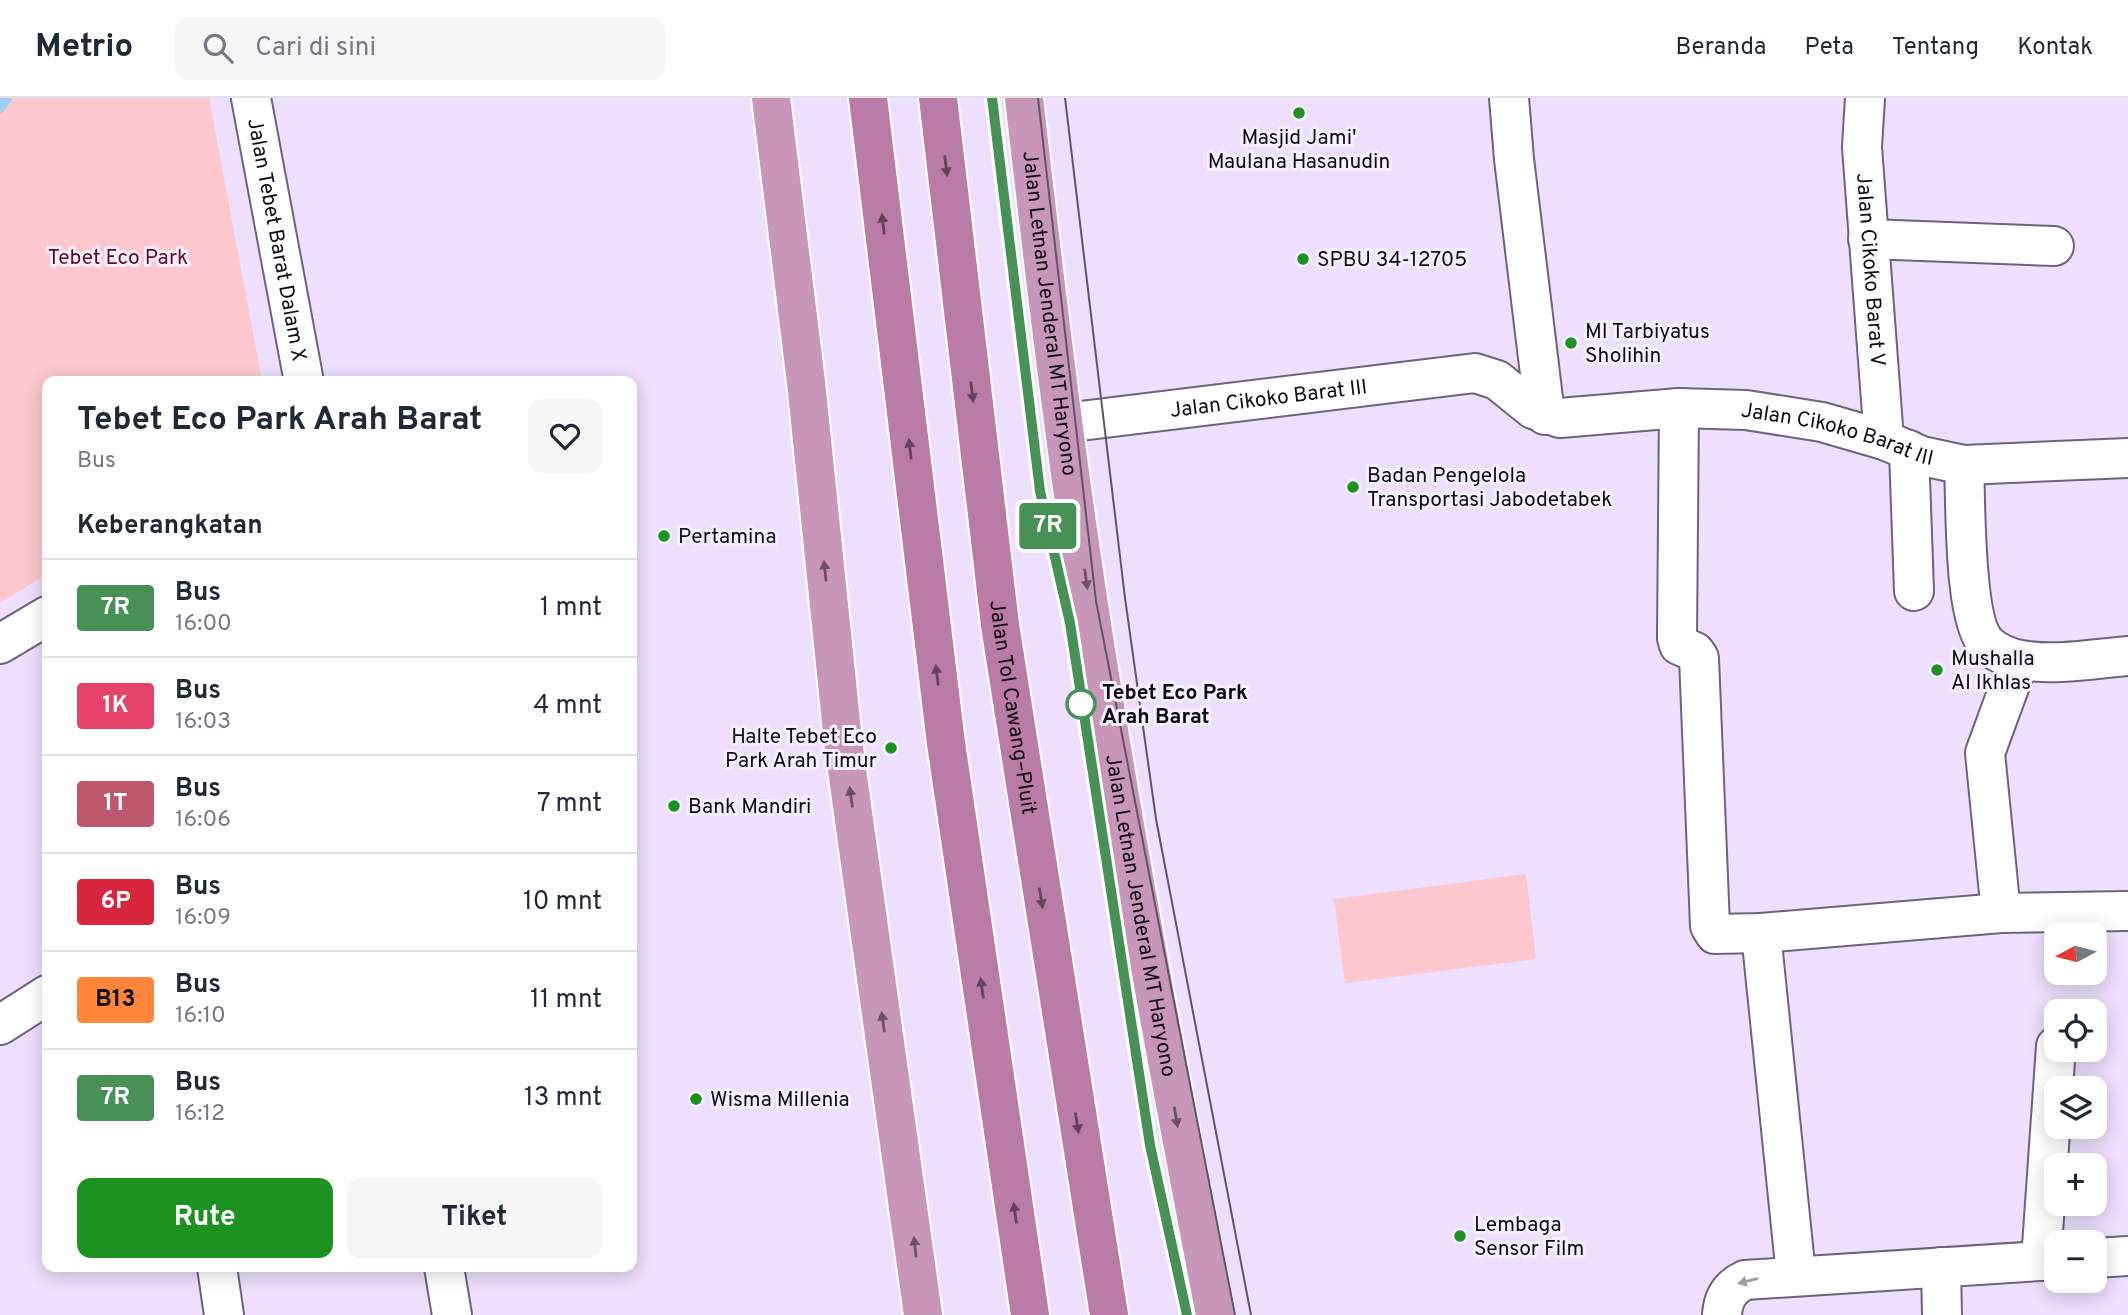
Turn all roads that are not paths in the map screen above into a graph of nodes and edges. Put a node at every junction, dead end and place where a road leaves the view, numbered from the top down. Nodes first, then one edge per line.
1 (251, 98) edge
2 (771, 98) edge
3 (868, 98) edge
4 (938, 98) edge
5 (1024, 98) edge
6 (1509, 98) edge
7 (1865, 98) edge
8 (1867, 239) junction
9 (2054, 246) dead end
10 (303, 376) edge
11 (1679, 408) junction
12 (1545, 415) junction
13 (1064, 423) junction
14 (1896, 445) junction
15 (2128, 458) edge
16 (1964, 465) junction
17 (1914, 591) dead end
18 (42, 619) edge
19 (0, 644) edge
20 (2128, 656) edge
21 (2019, 660) junction
22 (2128, 911) edge
23 (2001, 912) junction
24 (1761, 933) junction
25 (42, 998) edge
26 (0, 1025) edge
27 (2055, 1062) edge
28 (2050, 1230) edge
29 (1096, 1243) junction
30 (2128, 1256) edge
31 (2107, 1257) edge
32 (2044, 1261) edge
33 (1941, 1267) junction
34 (218, 1272) edge
35 (445, 1272) edge
36 (1796, 1275) junction
37 (1027, 1304) edge
38 (224, 1315) edge
39 (452, 1315) edge
40 (923, 1315) edge
41 (1109, 1315) edge
42 (1118, 1315) edge
43 (1215, 1315) edge
44 (1722, 1315) edge
45 (1942, 1315) edge

1 - 10 street, Jalan Tebet Barat Dalam X
40 -> 2 highway
37 -> 3 highway
4 -> 29 highway, Jalan Tol Cawang–Pluit
5 - 13 highway, Jalan Letnan Jenderal MT Haryono
6 - 12 street
7 - 8 street, Jalan Cikoko Barat V
8 - 9 street
8 - 14 street, Jalan Cikoko Barat V
11 - 12 street, Jalan Cikoko Barat III
11 - 14 street, Jalan Cikoko Barat III
11 - 24 street
12 - 13 street, Jalan Cikoko Barat III
13 -> 43 highway, Jalan Letnan Jenderal MT Haryono
14 - 16 street, Jalan Cikoko Barat III
14 - 17 street, Jalan Cikoko Barat V
15 - 16 street, Jalan Cikoko Barat III
16 - 21 street
18 - 19 street
20 - 21 street
21 - 23 street
22 - 23 street
23 - 24 street
24 - 36 street
25 - 26 street
27 - 28 street
29 - 41 highway, Jalan Tol Cawang–Pluit
29 - 42 highway
30 - 31 street
32 - 33 street
33 - 36 street
33 - 45 street
34 - 38 street
35 - 39 street
36 -> 44 street

